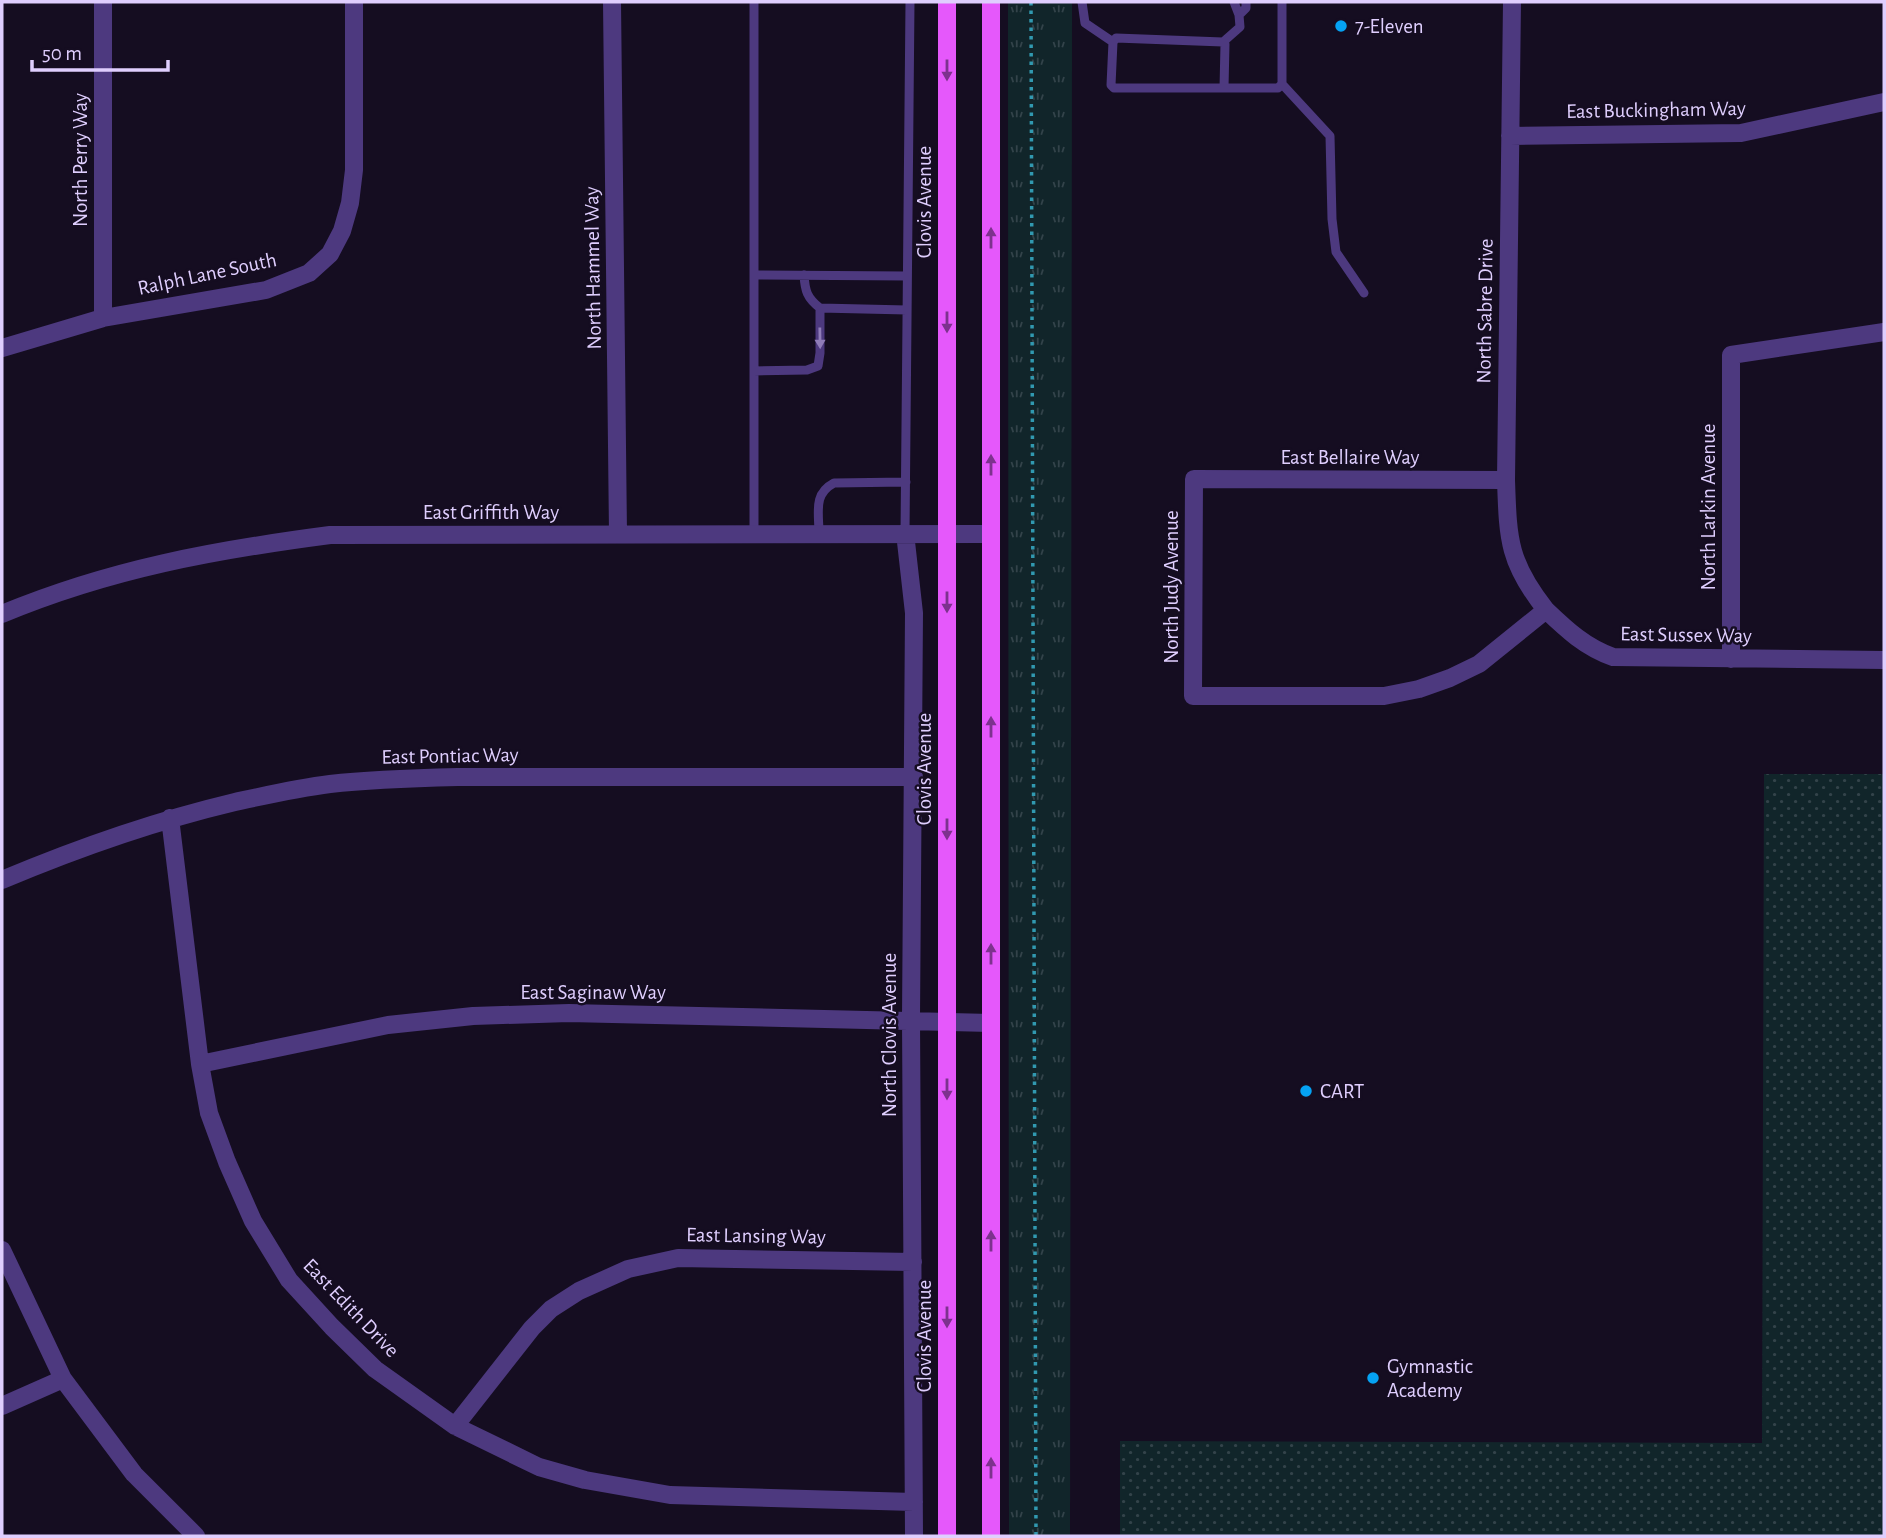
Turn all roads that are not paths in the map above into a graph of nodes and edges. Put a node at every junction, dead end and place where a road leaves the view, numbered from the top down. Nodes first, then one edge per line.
1 (103, 2) edge
2 (354, 2) edge
3 (612, 2) edge
4 (754, 2) edge
5 (909, 2) edge
6 (947, 2) edge
7 (991, 2) edge
8 (1083, 2) edge
9 (1234, 2) edge
10 (1246, 2) edge
11 (1282, 2) edge
12 (1512, 2) edge
13 (1239, 15) junction
14 (1113, 42) junction
15 (1223, 42) junction
16 (1282, 84) junction
17 (1224, 88) junction
18 (1884, 102) edge
19 (1510, 135) junction
20 (754, 275) junction
21 (804, 275) junction
22 (907, 276) junction
23 (1364, 293) dead end
24 (820, 308) junction
25 (907, 310) junction
26 (103, 318) junction
27 (1884, 332) edge
28 (2, 348) edge
29 (754, 371) junction
30 (1194, 479) joint
31 (1506, 480) junction
32 (905, 482) junction
33 (905, 533) junction
34 (947, 533) junction
35 (618, 534) junction
36 (754, 534) junction
37 (819, 534) junction
38 (991, 534) junction
39 (1546, 610) junction
40 (2, 614) edge
41 (1731, 659) junction
42 (1884, 660) edge
43 (914, 777) junction
44 (170, 818) junction
45 (2, 880) edge
46 (911, 1019) junction
47 (947, 1021) junction
48 (991, 1023) junction
49 (200, 1064) junction
50 (2, 1250) edge
51 (913, 1262) junction
52 (63, 1379) junction
53 (2, 1406) edge
54 (455, 1426) junction
55 (914, 1502) junction
56 (196, 1536) edge
57 (914, 1536) edge
58 (947, 1536) edge
59 (991, 1536) edge

1 - 26 street, North Perry Way
2 - 26 street, Ralph Lane South
3 - 35 street, North Hammel Way
4 - 20 lane
5 - 22 lane
6 -> 34 main road, Clovis Avenue
38 -> 7 main road
8 - 14 lane
9 - 13 lane
10 - 13 lane
11 - 16 lane
12 - 19 street, North Sabre Drive
13 - 15 lane
14 - 15 lane
14 - 17 lane
15 - 17 lane
16 - 17 lane
16 - 23 lane
18 - 19 street, East Buckingham Way
19 - 31 street, North Sabre Drive
20 - 21 lane
20 - 29 lane
21 - 22 lane
21 - 24 lane
22 - 25 lane
24 - 25 lane
24 -> 29 lane
25 - 32 lane
26 - 28 street, Ralph Lane South
27 - 41 street, North Larkin Avenue
29 - 36 lane
30 - 31 street, East Bellaire Way
30 - 39 street, North Judy Avenue
31 - 39 street, North Sabre Drive
32 - 33 lane
32 - 37 lane
33 - 34 street, East Griffith Way
33 - 37 street, East Griffith Way
33 - 43 street, North Clovis Avenue
34 - 38 street, East Griffith Way
34 -> 47 main road, Clovis Avenue
35 - 36 street, East Griffith Way
35 - 40 street, East Griffith Way
36 - 37 street, East Griffith Way
48 -> 38 main road
39 - 41 street, East Sussex Way
41 - 42 street, East Sussex Way
43 - 44 street, East Pontiac Way
43 - 46 street, North Clovis Avenue
44 - 45 street, East Pontiac Way
44 - 49 street, East Edith Drive
46 - 47 street, East Saginaw Way
46 - 49 street, East Saginaw Way
46 - 51 street, North Clovis Avenue
47 - 48 street, East Saginaw Way
47 -> 58 main road, Clovis Avenue
59 -> 48 main road
49 - 54 street, East Edith Drive
50 - 52 street
51 - 54 street, East Lansing Way
51 - 55 street, North Clovis Avenue
52 - 53 street
52 - 56 street
54 - 55 street, East Edith Drive
55 - 57 street, North Clovis Avenue

